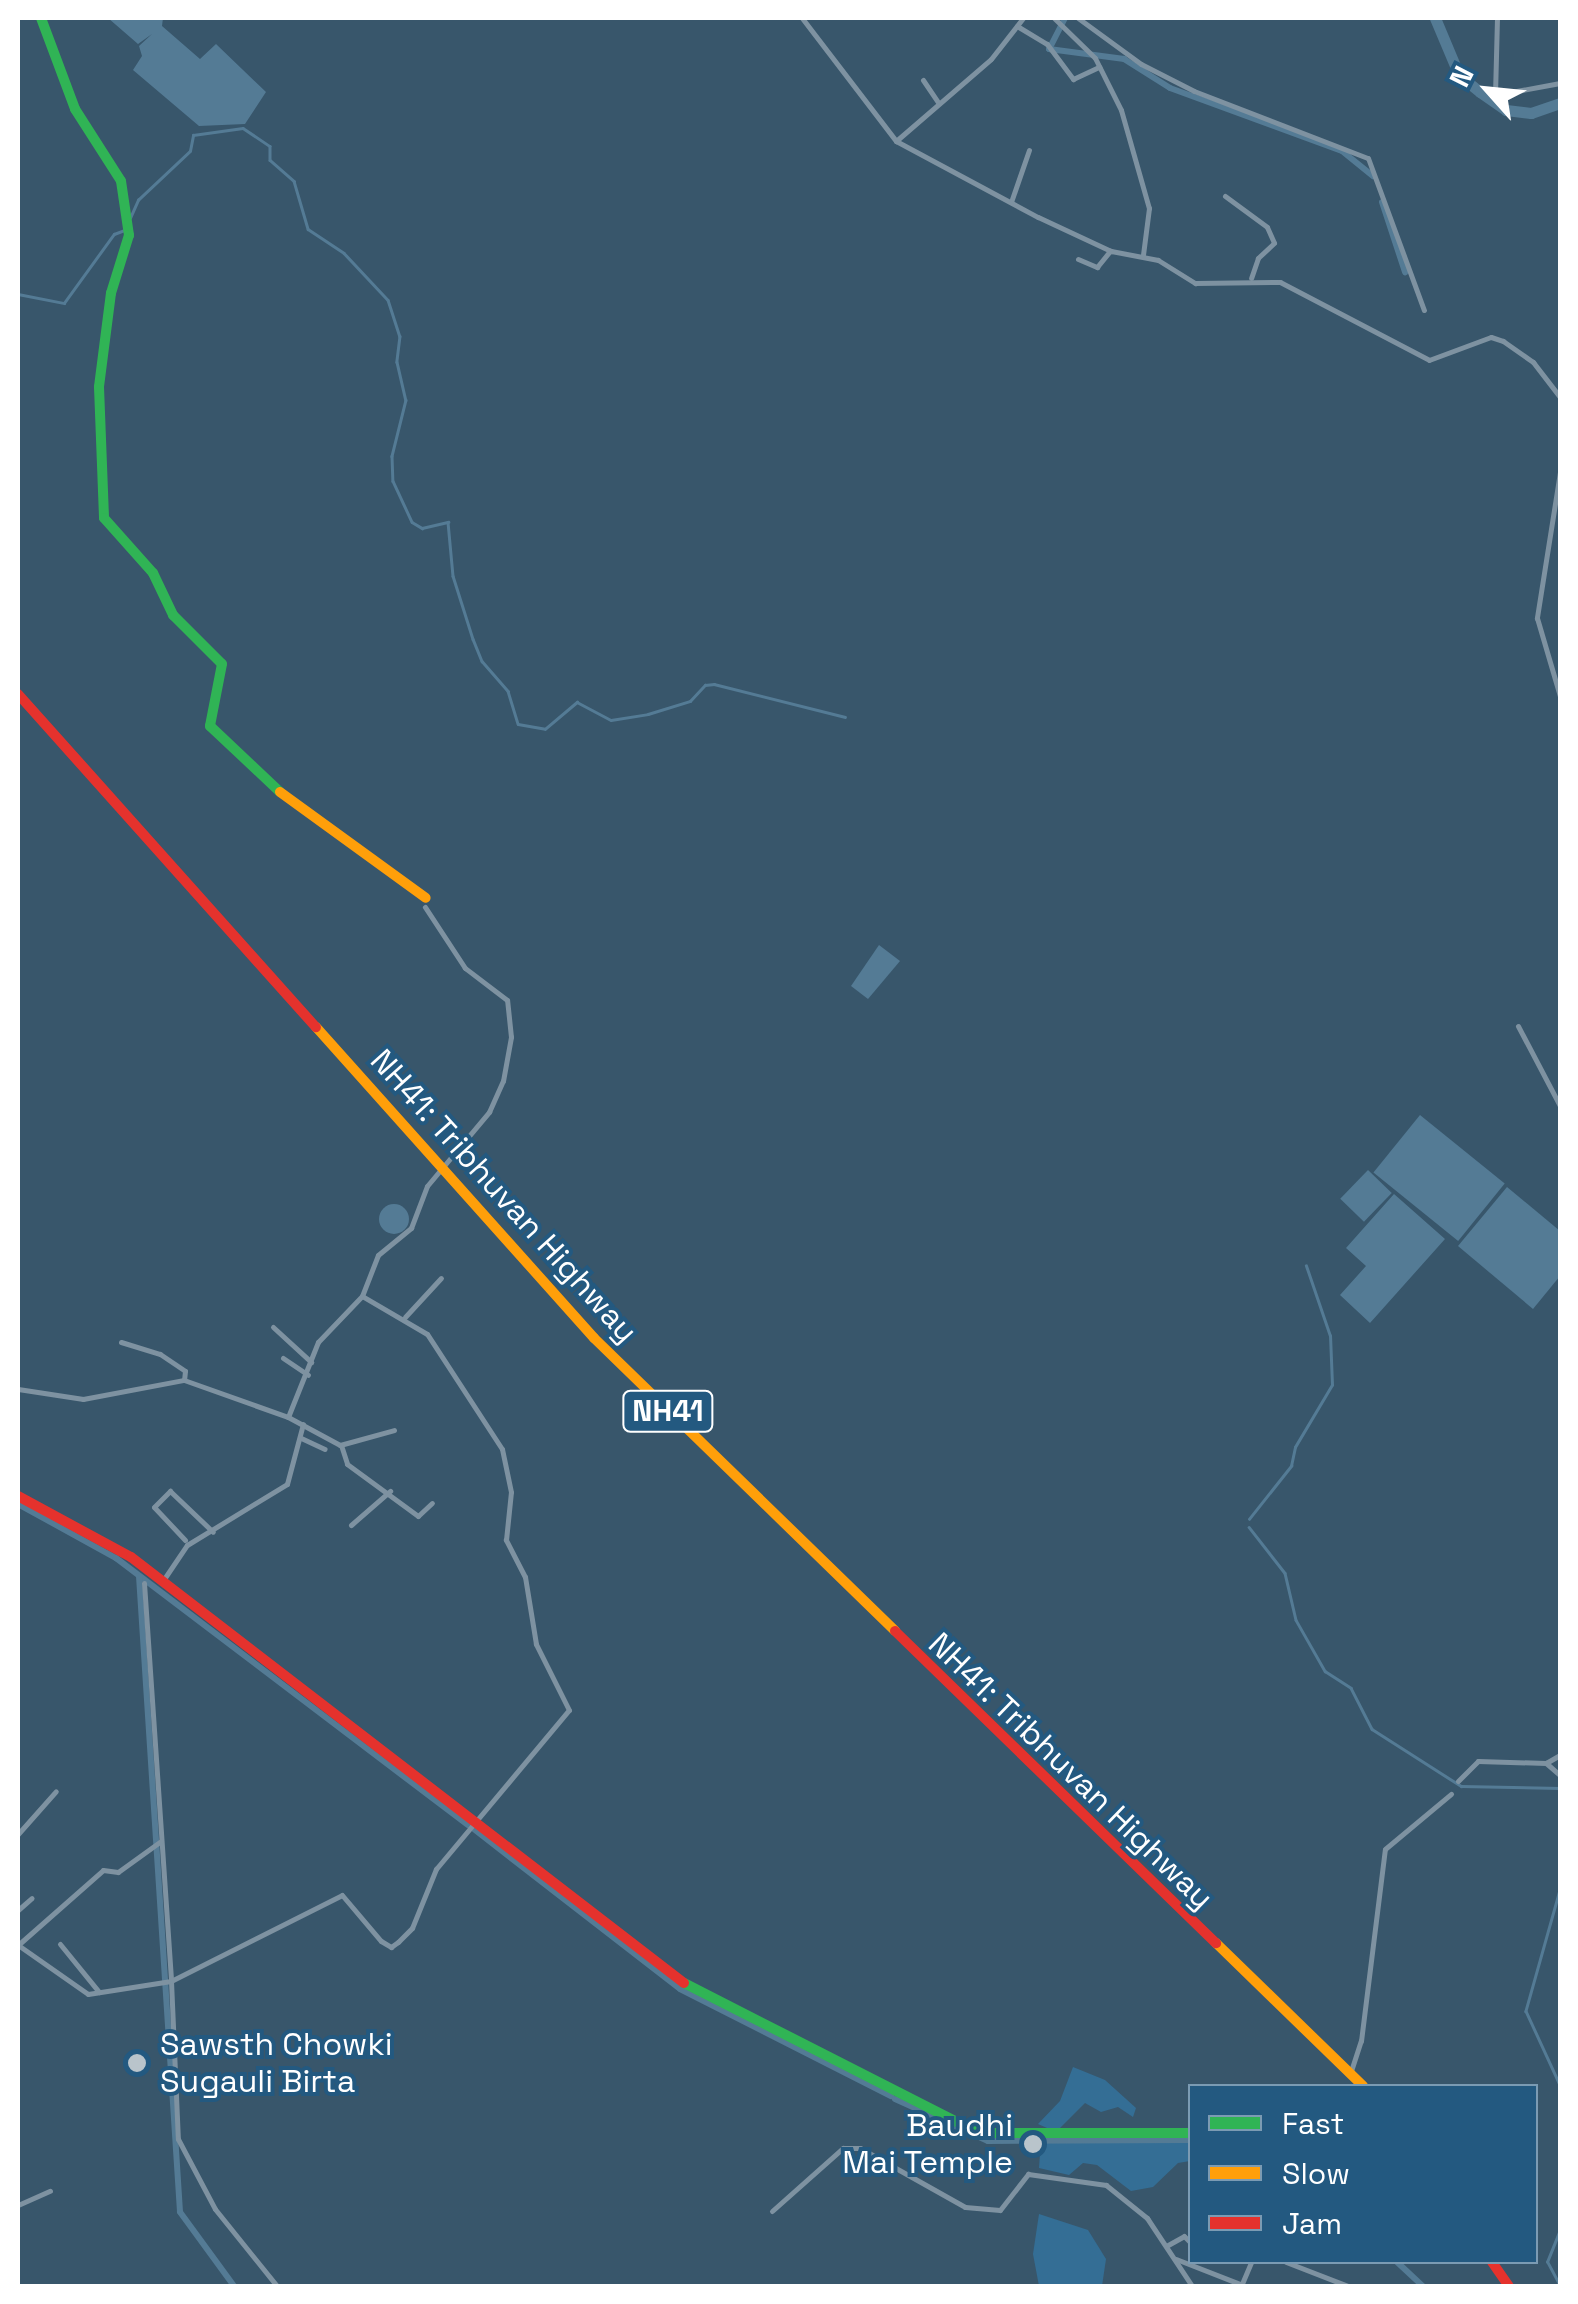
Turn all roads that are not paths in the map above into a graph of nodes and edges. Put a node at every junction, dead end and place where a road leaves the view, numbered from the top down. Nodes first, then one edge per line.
1 (41, 18) edge
2 (802, 18) edge
3 (1023, 18) edge
4 (1054, 18) edge
5 (1078, 18) edge
6 (1496, 18) edge
7 (1017, 26) junction
8 (1099, 67) junction
9 (923, 80) dead end
10 (1560, 83) edge
11 (938, 102) junction
12 (896, 141) junction
13 (1029, 150) dead end
14 (1225, 196) dead end
15 (1010, 202) junction
16 (1110, 250) junction
17 (1143, 255) junction
18 (1078, 259) dead end
19 (1251, 278) junction
20 (1424, 310) dead end
21 (1560, 397) edge
22 (1560, 472) edge
23 (18, 694) edge
24 (1560, 696) edge
25 (425, 902) joint
26 (1518, 1026) dead end
27 (1560, 1106) edge
28 (443, 1168) junction
29 (441, 1278) dead end
30 (362, 1296) junction
31 (405, 1317) junction
32 (273, 1327) dead end
33 (121, 1342) dead end
34 (283, 1358) dead end
35 (310, 1362) junction
36 (308, 1376) junction
37 (184, 1380) junction
38 (18, 1389) edge
39 (288, 1417) junction
40 (303, 1424) junction
41 (394, 1430) dead end
42 (301, 1438) junction
43 (340, 1445) junction
44 (325, 1450) dead end
45 (390, 1491) junction
46 (18, 1496) edge
47 (432, 1503) dead end
48 (351, 1524) dead end
49 (213, 1532) junction
50 (185, 1540) dead end
51 (144, 1582) dead end
52 (162, 1582) junction
53 (1560, 1754) edge
54 (1546, 1763) junction
55 (1560, 1775) edge
56 (1458, 1781) dead end
57 (56, 1791) dead end
58 (1451, 1794) dead end
59 (474, 1822) junction
60 (18, 1834) edge
61 (161, 1841) junction
62 (32, 1898) dead end
63 (18, 1910) edge
64 (60, 1944) dead end
65 (18, 1945) edge
66 (29, 1956) junction
67 (18, 1962) edge
68 (168, 1982) junction
69 (99, 1992) junction
70 (1350, 2073) junction
71 (1358, 2084) edge
72 (1188, 2133) edge
73 (50, 2191) dead end
74 (18, 2205) edge
75 (772, 2212) dead end
76 (1188, 2240) edge
77 (1168, 2245) junction
78 (1176, 2259) junction
79 (1188, 2264) edge
80 (1188, 2264) edge
81 (1291, 2264) edge
82 (1493, 2264) edge
83 (1330, 2279) junction
84 (1240, 2285) edge
85 (276, 2286) edge
86 (1192, 2286) edge
87 (1325, 2286) edge
88 (1348, 2286) edge
89 (1509, 2286) edge

1 - 25 main road
2 - 12 street
3 - 7 street
4 - 8 street
5 - 20 street
6 - 10 street
7 - 8 street
7 - 11 street
8 - 17 street
9 - 11 street
11 - 12 street
12 - 15 street
13 - 15 street
14 - 19 street
15 - 16 street
16 - 17 street
16 - 18 street
17 - 19 street
19 - 21 street
22 - 24 street
23 - 28 main road, NH41: Tribhuvan Highway / NH41
25 - 28 street
26 - 27 street
28 - 30 street
28 - 70 main road, NH41: Tribhuvan Highway / NH41
29 - 31 street
30 - 31 street
30 - 35 street
31 - 59 street
32 - 35 street
33 - 37 street
34 - 36 street
35 - 36 street
36 - 39 street
37 - 38 street
37 - 39 street
39 - 40 street
40 - 42 street
40 - 43 street
41 - 43 street
42 - 44 street
42 - 49 street
43 - 45 street
45 - 47 street
45 - 48 street
46 - 52 main road
49 - 50 street
49 - 52 street
51 - 61 street
52 - 59 main road
53 - 54 street
54 - 55 street
54 - 56 street
57 - 60 street
58 - 70 street
59 - 68 street
59 - 72 main road
61 - 65 street
61 - 68 street
62 - 63 street
64 - 69 street
65 - 66 street
66 - 67 street
66 - 69 street
68 - 69 street
68 - 85 street
70 - 71 main road, NH41: Tribhuvan Highway / NH41
73 - 74 street
75 - 77 street
76 - 77 street
77 - 78 street
78 - 79 street
78 - 86 street
80 - 84 street
81 - 83 street
82 - 89 main road
83 - 87 street
83 - 88 street

